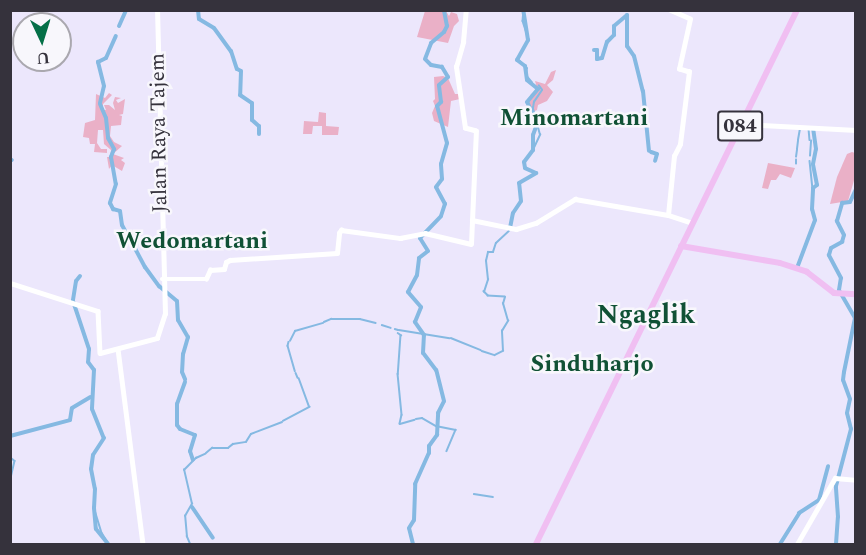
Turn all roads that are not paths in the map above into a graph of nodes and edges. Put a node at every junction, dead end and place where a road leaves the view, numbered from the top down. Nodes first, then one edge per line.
1 (158, 10) edge
2 (466, 10) edge
3 (670, 10) edge
4 (797, 10) edge
5 (741, 124) junction
6 (855, 130) edge
7 (668, 215) junction
8 (472, 220) junction
9 (692, 223) junction
10 (681, 246) junction
11 (163, 278) junction
12 (10, 283) edge
13 (855, 294) edge
14 (118, 349) junction
15 (855, 480) edge
16 (143, 544) edge
17 (536, 544) edge
18 (797, 544) edge

1 - 11 main road, Jalan Raya Tajem
2 - 8 main road
3 - 7 main road
4 - 5 main road, 084
5 - 6 main road
5 - 9 main road, 084
7 - 8 main road
7 - 9 main road
8 - 11 main road
9 - 10 main road, 084
10 - 13 main road
10 - 17 main road, 084
11 - 14 main road, Jalan Raya Tajem
12 - 14 main road, Jalan Raya Tajem
14 - 16 main road
15 - 18 main road

